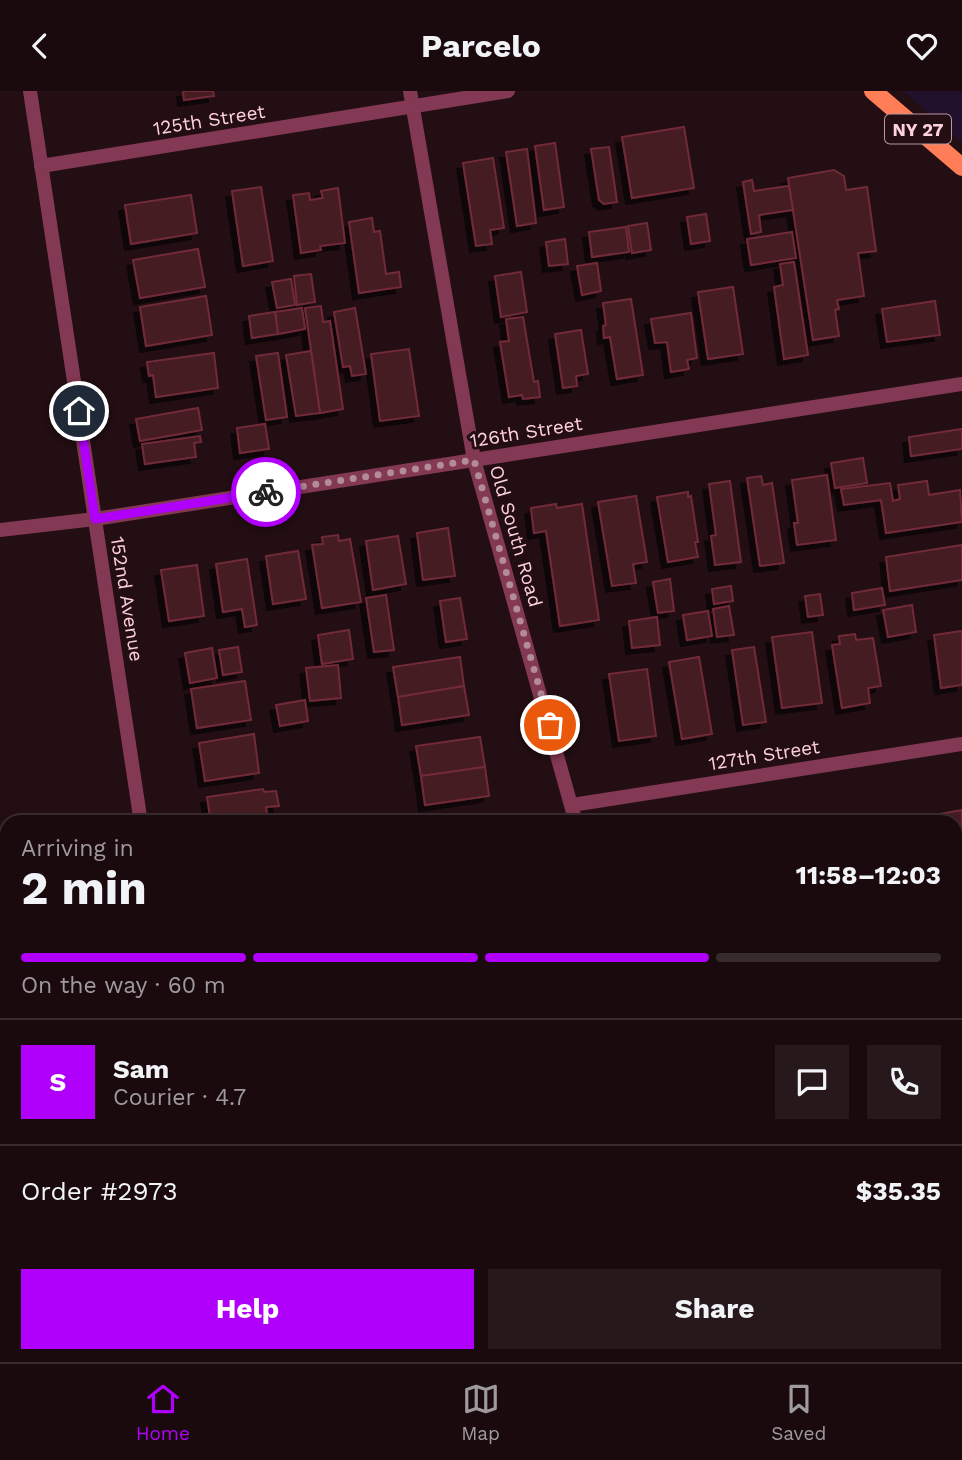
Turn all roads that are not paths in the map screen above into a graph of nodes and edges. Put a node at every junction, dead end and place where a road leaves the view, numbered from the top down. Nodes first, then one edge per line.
1 (30, 91) edge
2 (410, 91) edge
3 (508, 91) edge
4 (873, 91) edge
5 (413, 107) junction
6 (41, 166) junction
7 (962, 167) edge
8 (962, 384) edge
9 (474, 460) junction
10 (95, 519) junction
11 (0, 530) edge
12 (962, 744) edge
13 (572, 805) junction
14 (140, 815) edge
15 (574, 815) edge

1 - 6 street, 152nd Avenue
2 - 5 street, Old South Road
3 - 5 street, 125th Street
4 - 7 main road, NY 27
5 - 6 street, 125th Street
5 - 9 street, Old South Road
6 - 10 street, 152nd Avenue
8 - 9 street, 126th Street
9 - 10 street, 126th Street
9 - 13 street, Old South Road
10 - 11 street, 126th Street
10 - 14 street, 152nd Avenue
12 - 13 street, 127th Street
13 - 15 street, Old South Road

